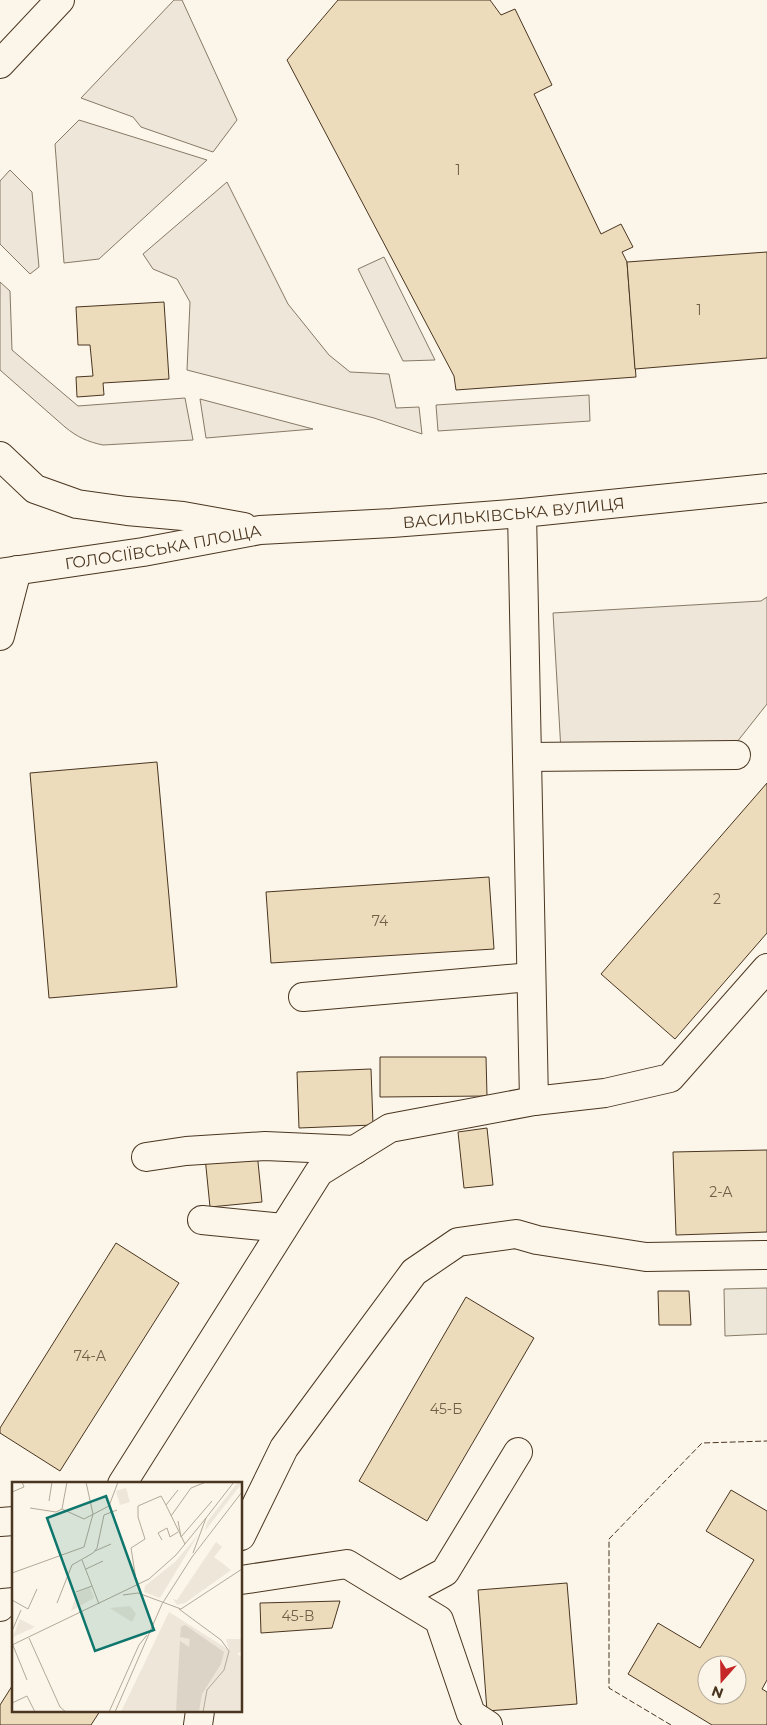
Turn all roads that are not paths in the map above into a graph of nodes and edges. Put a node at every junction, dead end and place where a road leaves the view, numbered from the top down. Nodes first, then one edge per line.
1 (60, 0) edge
2 (0, 64) edge
3 (0, 456) edge
4 (767, 488) edge
5 (522, 513) junction
6 (260, 530) junction
7 (9, 571) edge
8 (0, 636) edge
9 (736, 755) dead end
10 (527, 757) junction
11 (767, 968) edge
12 (531, 978) junction
13 (303, 997) dead end
14 (534, 1101) junction
15 (355, 1150) junction
16 (146, 1157) dead end
17 (202, 1220) dead end
18 (283, 1228) junction
19 (767, 1255) edge
20 (518, 1452) dead end
21 (123, 1482) edge
22 (242, 1534) edge
23 (242, 1580) edge
24 (400, 1596) junction
25 (12, 1602) edge
26 (0, 1607) edge
27 (200, 1712) edge
28 (198, 1725) edge
29 (488, 1725) edge

1 - 2 main road
3 - 6 main road, ГОЛОСІЇВСЬКА ПЛОЩА
4 - 5 main road, ВАСИЛЬКІВСЬКА ВУЛИЦЯ
5 - 6 main road, ВАСИЛЬКІВСЬКА ВУЛИЦЯ
5 - 10 main road
6 - 7 main road, ГОЛОСІЇВСЬКА ПЛОЩА
7 - 8 main road
9 - 10 main road
10 - 12 main road
11 - 14 main road
12 - 13 main road
12 - 14 main road
14 - 15 main road
15 - 16 main road
15 - 18 main road
17 - 18 main road
18 - 21 main road
19 - 22 main road
20 - 24 main road
23 - 24 main road
24 - 29 main road
25 - 26 main road
27 - 28 main road

